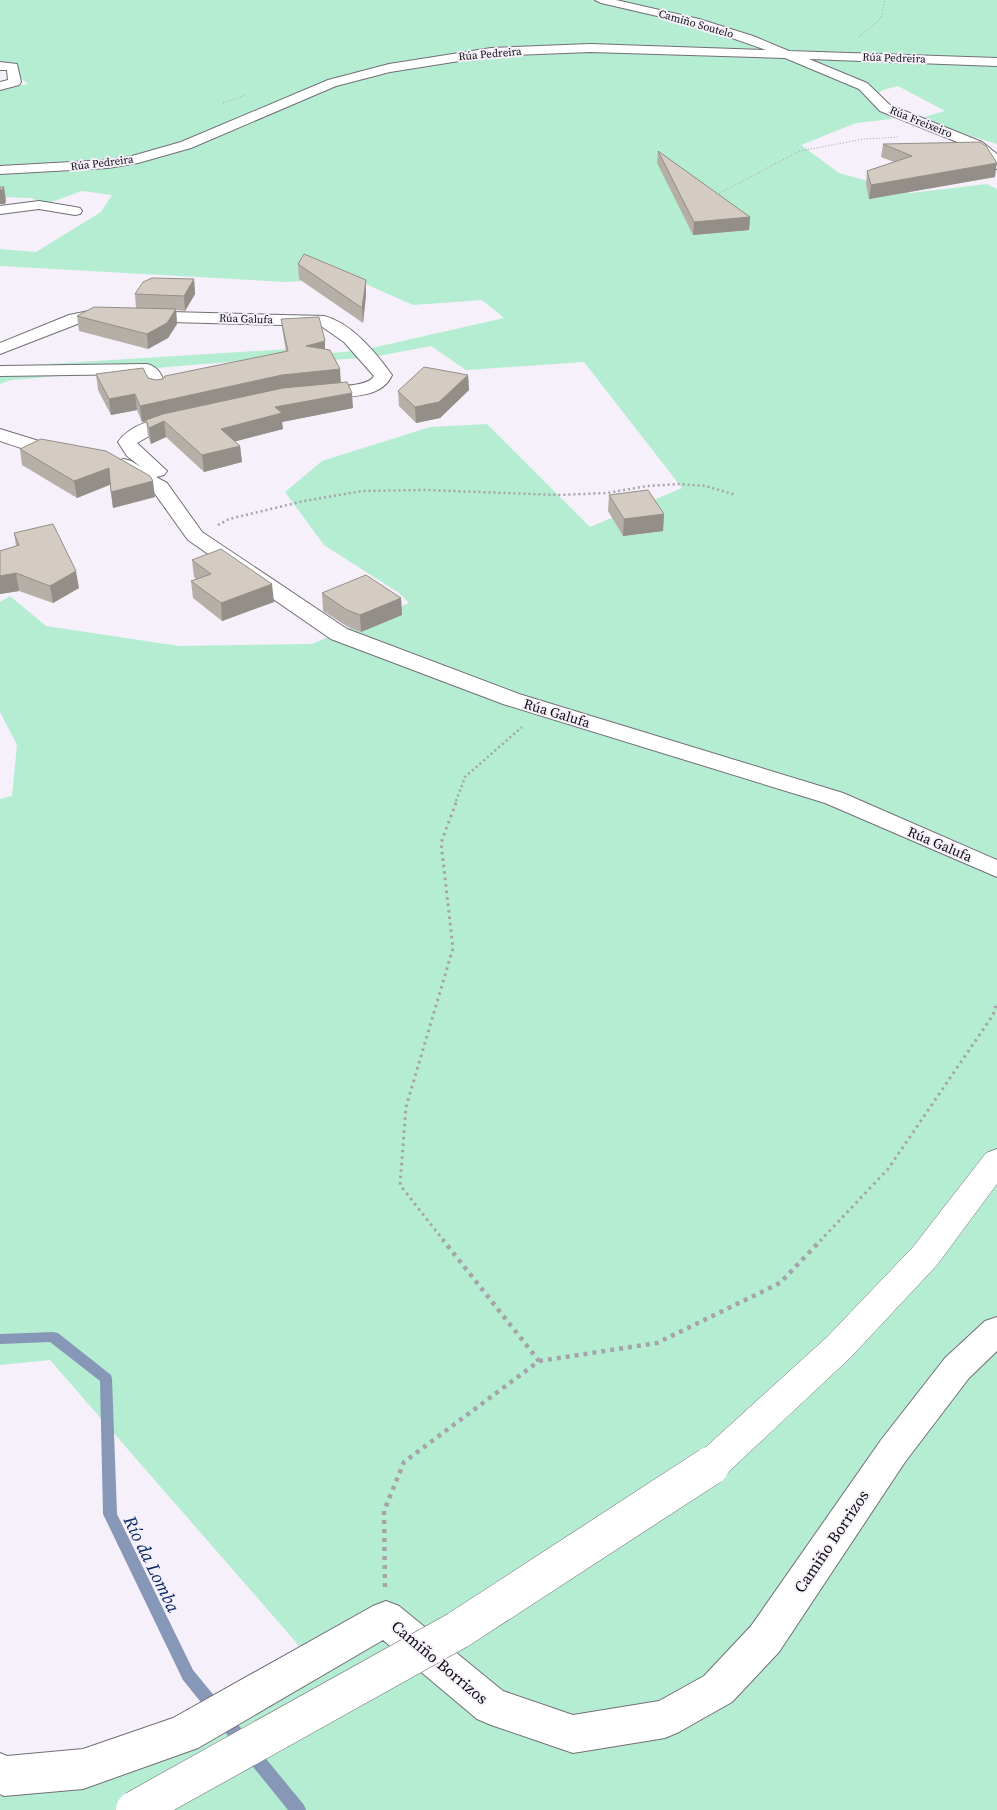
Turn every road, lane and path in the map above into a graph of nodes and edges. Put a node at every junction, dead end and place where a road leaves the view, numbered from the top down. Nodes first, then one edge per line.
1 (601, 0) edge
2 (885, 0) edge
3 (789, 55) junction
4 (820, 56) junction
5 (997, 62) edge
6 (0, 66) edge
7 (0, 86) edge
8 (977, 145) junction
9 (948, 148) joint
10 (997, 165) edge
11 (0, 170) edge
12 (710, 201) edge
13 (0, 210) edge
14 (75, 211) dead end
15 (0, 349) edge
16 (0, 371) edge
17 (158, 389) edge
18 (303, 394) edge
19 (198, 415) edge
20 (0, 436) edge
21 (160, 487) junction
22 (736, 495) dead end
23 (196, 536) junction
24 (543, 709) junction
25 (997, 869) edge
26 (997, 1002) edge
27 (997, 1161) edge
28 (997, 1330) edge
29 (539, 1360) junction
30 (386, 1618) junction
31 (0, 1772) edge
32 (136, 1810) edge

1 - 3 street, Camiño Soutelo
2 - 4 path
3 - 4 street, Rúa Pedreira
3 - 8 street, Rúa Freixeiro
3 - 11 street, Rúa Pedreira
4 - 5 street, Rúa Pedreira
6 - 7 street
8 - 9 street, Rúa Freixeiro
8 - 10 street, Rúa Freixeiro
9 - 12 path
13 - 14 street
15 - 18 street, Rúa Galufa
16 - 17 street
19 - 21 street, Rúa Galufa
20 - 21 street, Rúa Galufa
21 - 23 street, Rúa Galufa
22 - 23 path
23 - 24 street, Rúa Galufa
24 - 25 street, Rúa Galufa
24 - 29 path
26 - 29 path
27 - 32 highway, bridge
28 - 30 street, Camiño Borrizos
29 - 30 path
30 - 31 street, Camiño Borrizos

